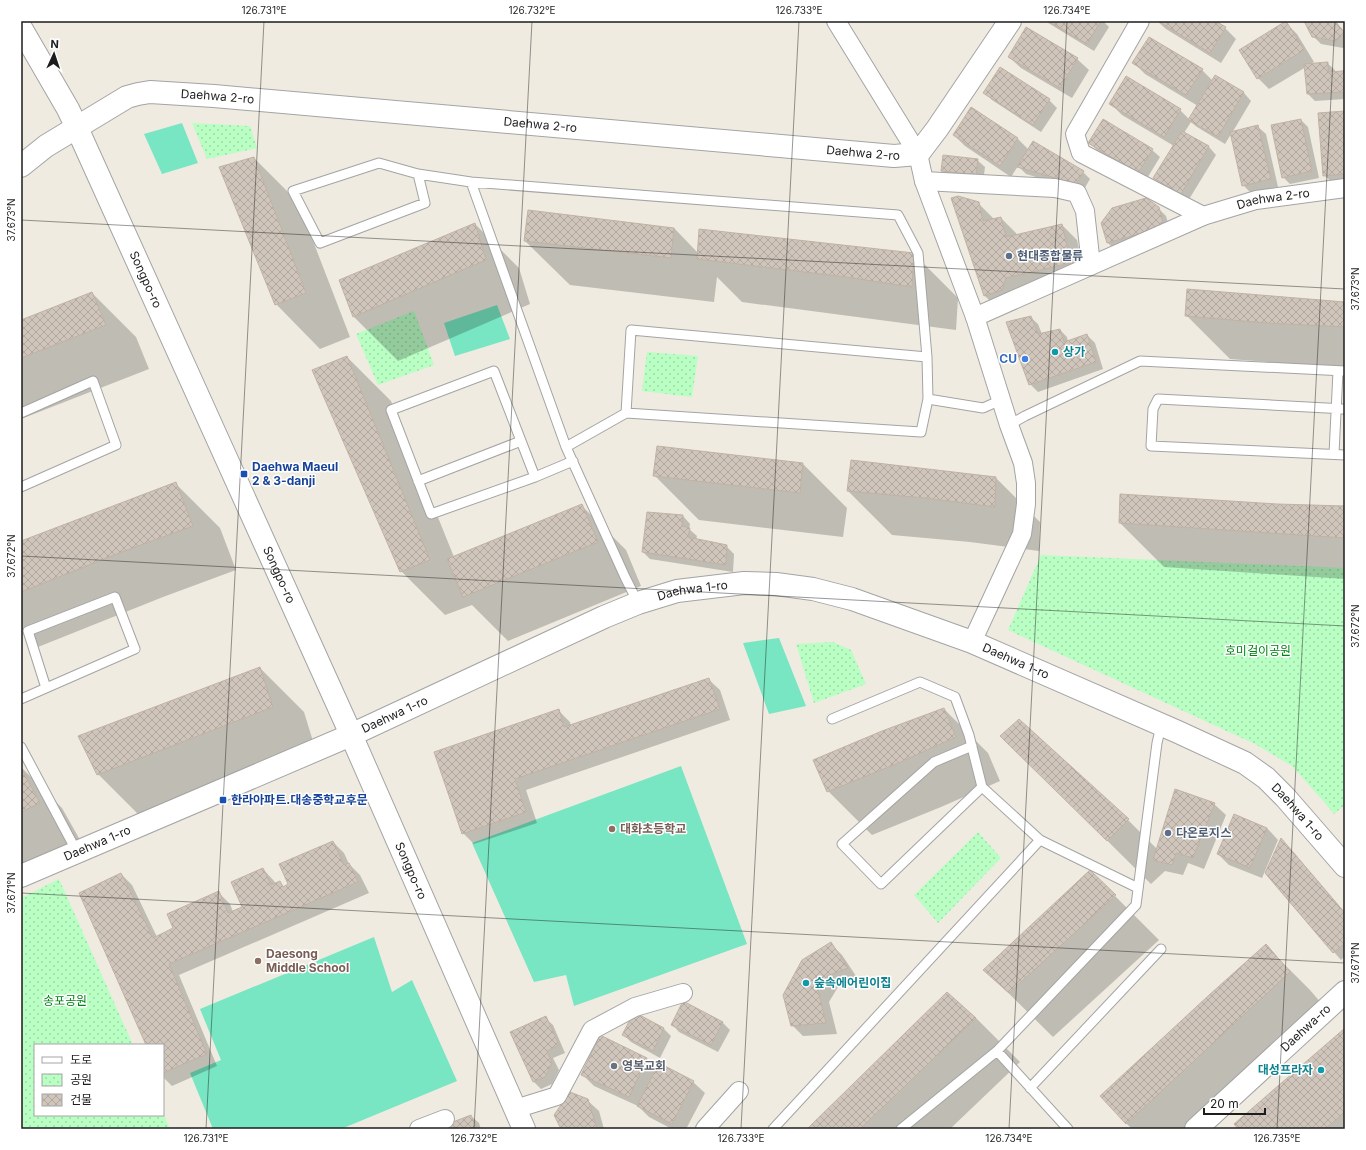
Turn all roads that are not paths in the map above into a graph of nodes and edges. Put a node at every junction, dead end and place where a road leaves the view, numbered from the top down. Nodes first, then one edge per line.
1 (836, 21) edge
2 (1010, 21) edge
3 (1140, 21) edge
4 (21, 28) edge
5 (77, 128) junction
6 (918, 154) junction
7 (21, 166) edge
8 (418, 174) junction
9 (924, 181) junction
10 (471, 182) junction
11 (1345, 188) edge
12 (1203, 216) junction
13 (1091, 265) junction
14 (974, 317) junction
15 (927, 357) junction
16 (1342, 371) edge
17 (928, 400) junction
18 (1002, 400) junction
19 (1335, 409) junction
20 (1345, 409) edge
21 (626, 413) junction
22 (21, 414) edge
23 (1009, 425) junction
24 (521, 441) junction
25 (566, 447) junction
26 (1334, 454) junction
27 (1345, 455) edge
28 (573, 461) junction
29 (535, 477) junction
30 (418, 481) junction
31 (21, 487) edge
32 (638, 602) junction
33 (972, 642) junction
34 (46, 688) junction
35 (21, 699) edge
36 (832, 719) dead end
37 (1161, 726) junction
38 (351, 735) junction
39 (972, 746) junction
40 (21, 747) edge
41 (982, 787) junction
42 (1040, 840) junction
43 (77, 852) junction
44 (1345, 866) edge
45 (21, 876) edge
46 (1138, 888) junction
47 (1161, 949) dead end
48 (1345, 992) edge
49 (683, 993) dead end
50 (997, 1051) junction
51 (1030, 1088) junction
52 (739, 1090) dead end
53 (515, 1109) junction
54 (445, 1119) dead end
55 (419, 1129) edge
56 (524, 1129) edge
57 (705, 1129) edge
58 (773, 1129) edge
59 (901, 1129) edge
60 (1068, 1129) edge
61 (1196, 1129) edge

1 - 6 street
2 - 6 street
3 - 12 street
4 - 5 street, Songpo-ro
5 - 6 street, Daehwa 2-ro
5 - 7 street, Daehwa 2-ro
5 - 38 street, Songpo-ro
6 - 9 street
8 - 8 lane
8 - 10 lane
9 - 13 street
9 - 14 street
10 - 15 lane
10 - 25 lane
11 - 12 street, Daehwa 2-ro
12 - 13 street, Daehwa 2-ro
13 - 14 street, Daehwa 2-ro
14 - 18 street
15 - 17 lane
15 - 21 lane
16 - 19 lane
16 - 23 lane
17 - 18 lane
17 - 21 lane
18 - 23 street
19 - 20 lane
19 - 26 lane
19 - 26 lane
21 - 25 lane
22 - 31 lane
23 - 33 street
24 - 29 lane
24 - 30 lane
24 - 30 lane
25 - 28 lane
26 - 27 lane
28 - 29 lane
28 - 32 lane
29 - 30 lane
32 - 33 street, Daehwa 1-ro
32 - 38 street, Daehwa 1-ro
33 - 37 street, Daehwa 1-ro
34 - 34 lane
34 - 35 lane
36 - 39 lane
37 - 44 street, Daehwa 1-ro
37 - 46 lane
38 - 43 street, Daehwa 1-ro
38 - 53 street, Songpo-ro
39 - 41 lane
39 - 41 lane
40 - 43 lane
41 - 42 lane
42 - 46 lane
42 - 58 lane
43 - 45 street, Daehwa 1-ro
46 - 50 lane
47 - 51 lane
48 - 61 street, Daehwa-ro
49 - 53 street
50 - 51 lane
50 - 59 lane
51 - 60 lane
52 - 57 street
53 - 56 street, Songpo-ro
54 - 55 street

